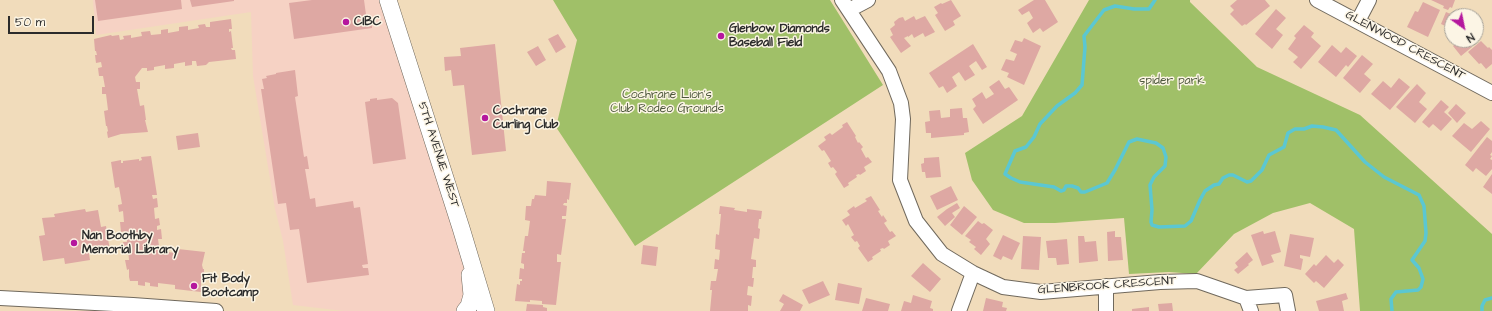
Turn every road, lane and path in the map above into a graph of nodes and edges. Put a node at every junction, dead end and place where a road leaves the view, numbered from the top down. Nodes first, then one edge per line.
1 (388, 0) edge
2 (868, 0) edge
3 (1317, 0) edge
4 (1369, 0) edge
5 (846, 5) edge
6 (1358, 21) junction
7 (1492, 93) edge
8 (466, 247) junction
9 (973, 273) junction
10 (1106, 286) junction
11 (0, 298) edge
12 (1249, 304) edge
13 (216, 311) edge
14 (465, 311) edge
15 (486, 311) edge
16 (959, 311) edge
17 (1106, 311) edge
18 (1288, 311) edge

1 - 8 street, 5TH AVENUE WEST
2 - 5 street, GLENBROOK CRESCENT
3 - 6 street, GLENWOOD CRESCENT
4 - 6 street
5 - 9 street, GLENBROOK CRESCENT
6 - 7 street, GLENWOOD CRESCENT
8 - 14 street
8 - 15 street, 5TH AVENUE WEST
9 - 10 street, GLENBROOK CRESCENT
9 - 16 street
10 - 12 street, GLENBROOK CRESCENT
10 - 17 street
11 - 13 street
12 - 18 street

